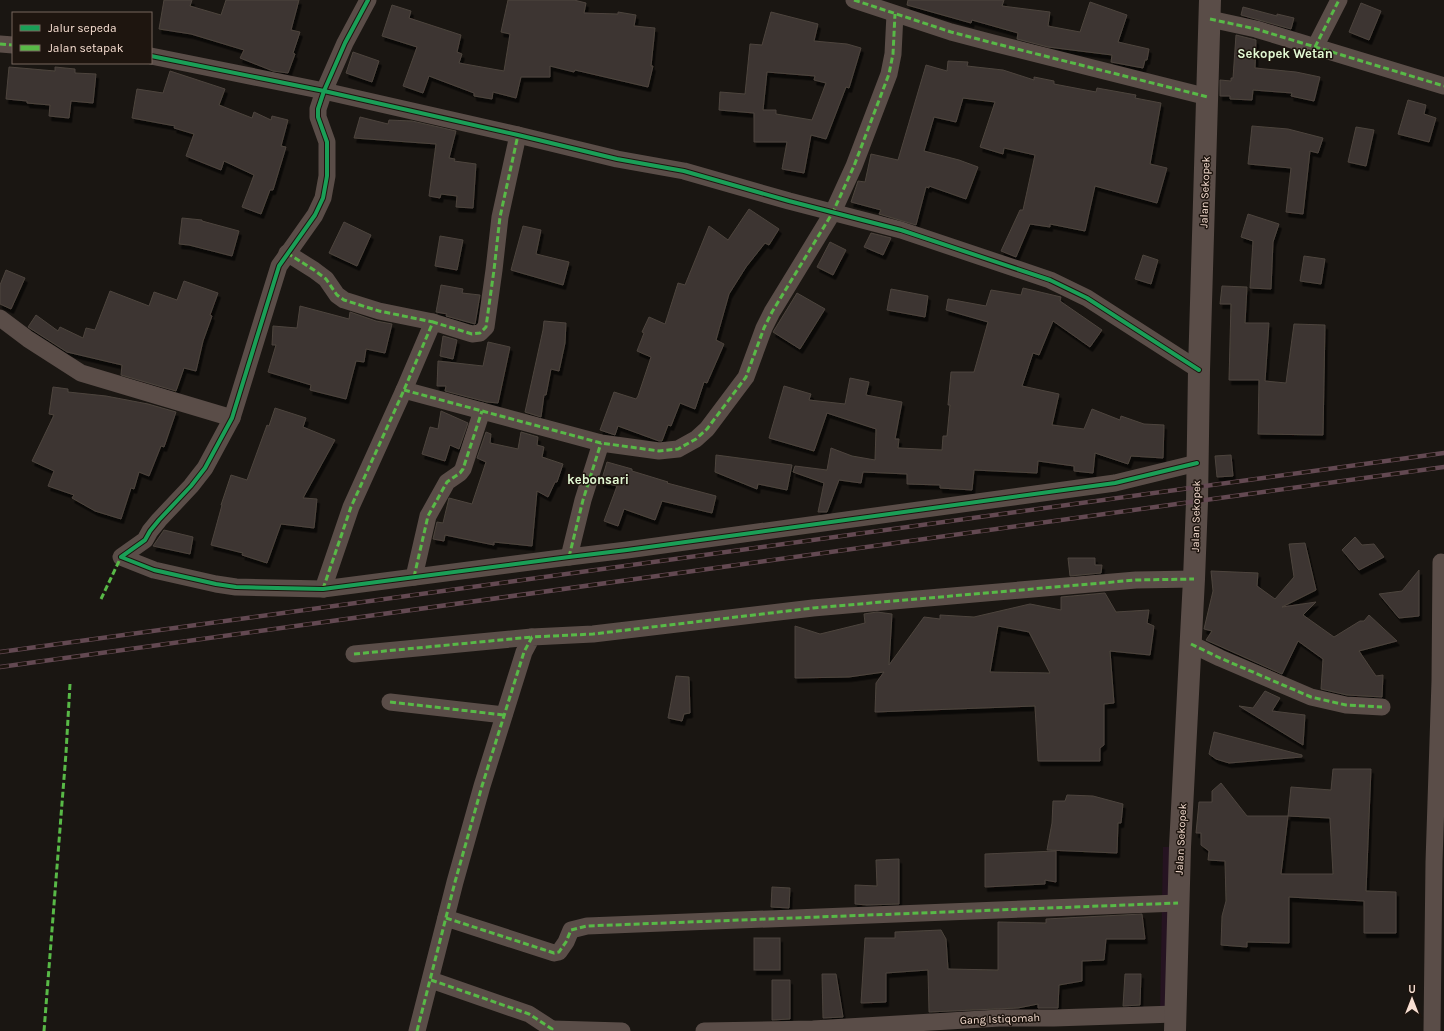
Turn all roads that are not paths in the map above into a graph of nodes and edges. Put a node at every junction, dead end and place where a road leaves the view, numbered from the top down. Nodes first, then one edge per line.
1 (368, 0) edge
2 (854, 0) edge
3 (1339, 0) edge
4 (1210, 9) edge
5 (895, 14) junction
6 (0, 44) edge
7 (12, 45) edge
8 (1315, 47) junction
9 (152, 56) edge
10 (1444, 86) edge
11 (324, 91) junction
12 (1208, 98) junction
13 (518, 134) junction
14 (833, 212) junction
15 (287, 253) junction
16 (0, 318) edge
17 (433, 322) junction
18 (1198, 370) junction
19 (404, 390) junction
20 (482, 411) junction
21 (232, 418) junction
22 (601, 444) junction
23 (1197, 463) junction
24 (569, 557) junction
25 (1441, 562) dead end
26 (414, 577) junction
27 (1194, 579) junction
28 (323, 589) junction
29 (532, 637) junction
30 (1191, 644) junction
31 (354, 654) dead end
32 (390, 702) dead end
33 (1382, 707) dead end
34 (504, 715) junction
35 (1178, 903) junction
36 (446, 918) junction
37 (431, 980) junction
38 (1175, 1022) edge
39 (552, 1030) edge
40 (417, 1031) edge
41 (622, 1031) edge
42 (704, 1031) edge
43 (1432, 1031) edge

1 - 11 street
2 - 5 street
3 - 8 street
4 - 8 street
4 - 12 street, Jalan Sekopek
5 - 12 street
5 - 14 street
6 - 7 street
8 - 10 street
9 - 11 street
11 - 13 street
11 - 15 street
12 - 18 street, Jalan Sekopek
13 - 14 street
13 - 17 street
14 - 18 street
14 - 22 street
15 - 17 street
15 - 21 street
16 - 21 street
17 - 19 street
18 - 23 street, Jalan Sekopek
19 - 20 street
19 - 28 street
20 - 22 street
20 - 26 street
21 - 28 street
22 - 24 street
23 - 24 street
23 - 27 street, Jalan Sekopek
24 - 26 street
25 - 43 street
26 - 28 street
27 - 29 street
27 - 30 street, Jalan Sekopek
29 - 31 street
29 - 34 street
30 - 33 street
30 - 35 street, Jalan Sekopek
32 - 34 street
34 - 36 street
35 - 36 street
35 - 38 street, Jalan Sekopek
36 - 37 street
37 - 39 street
37 - 40 street
38 - 42 street, Gang Istiqomah
39 - 41 street

